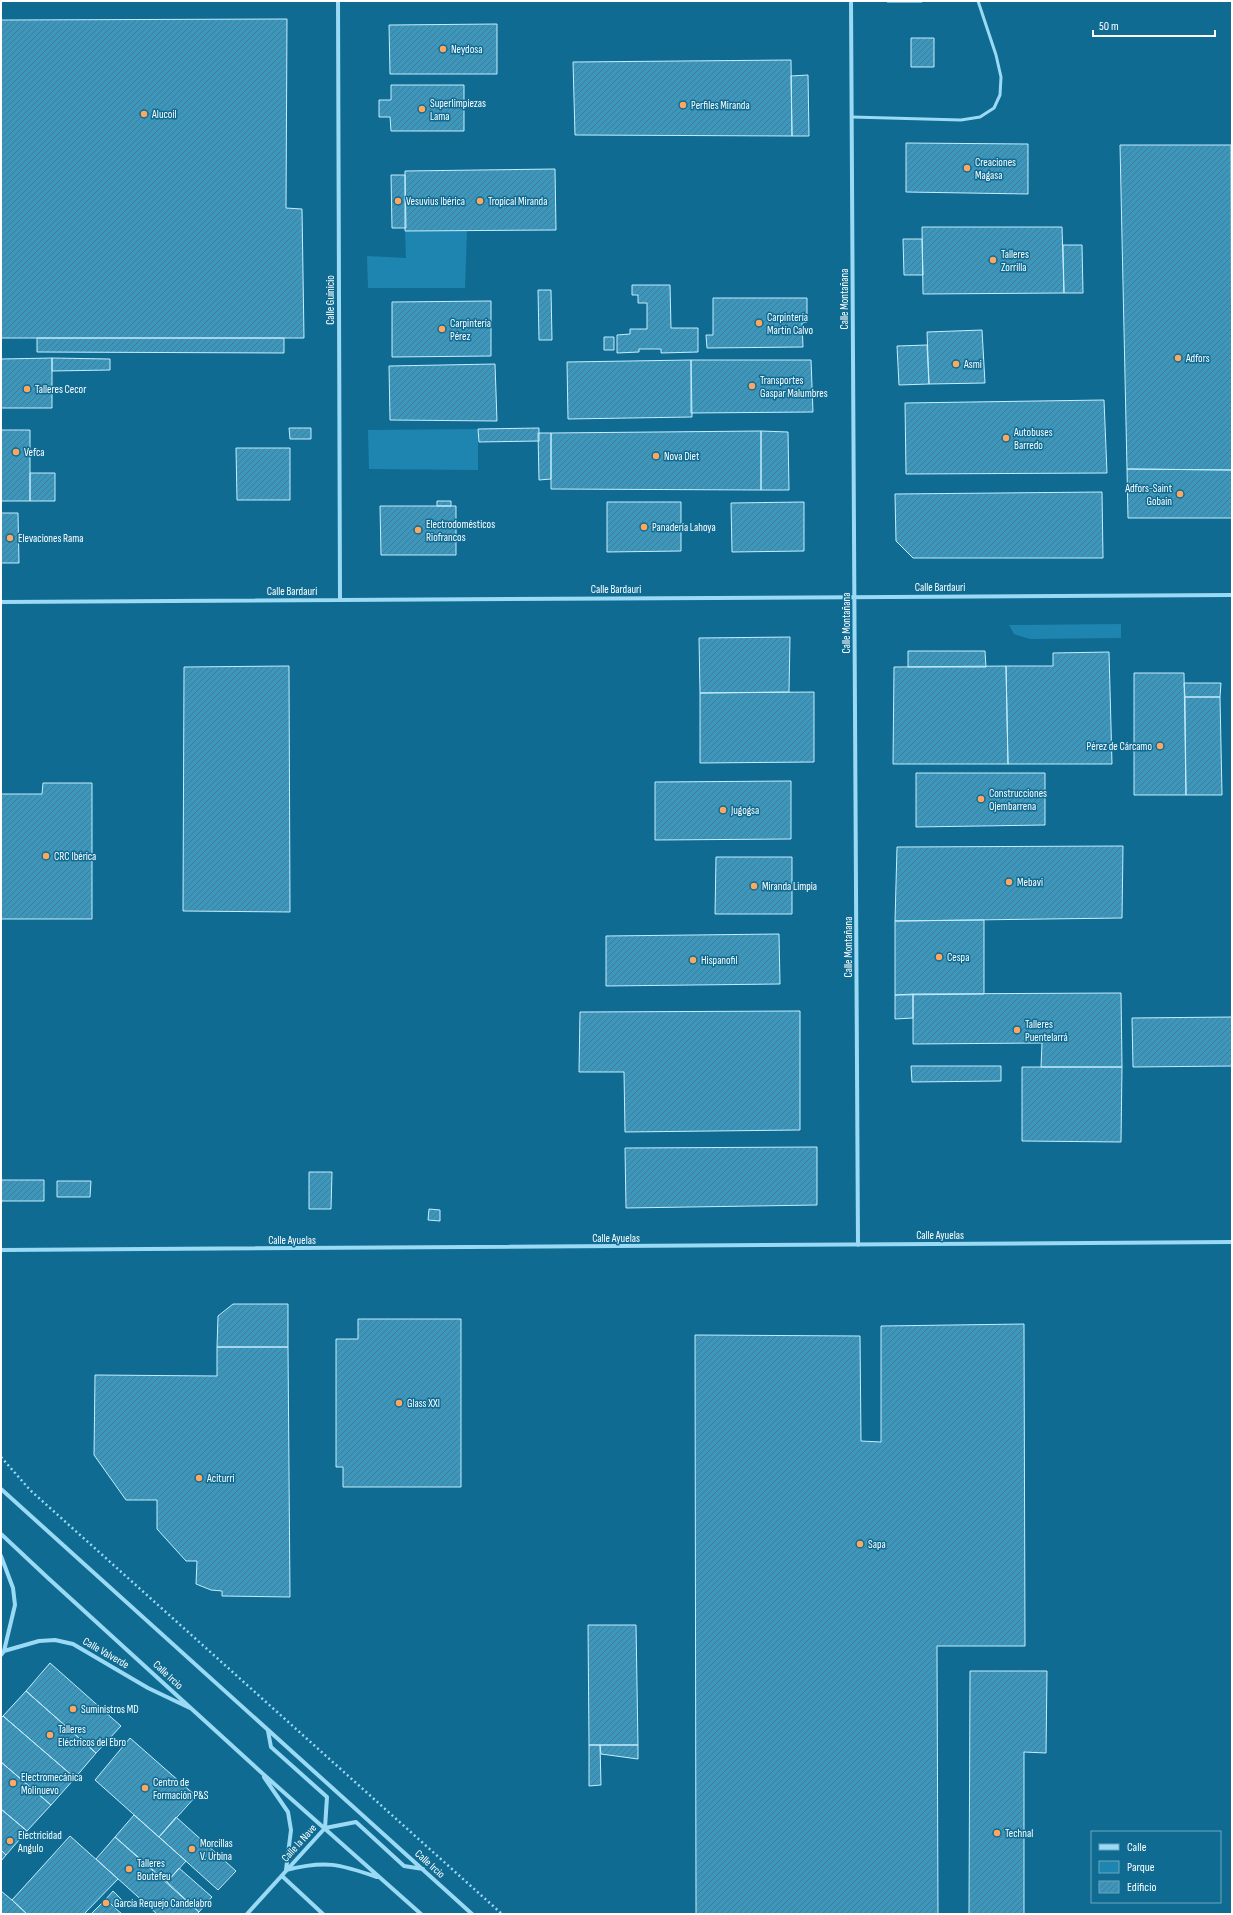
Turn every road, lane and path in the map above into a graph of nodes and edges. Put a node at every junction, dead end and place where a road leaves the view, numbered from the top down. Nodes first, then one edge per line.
1 (338, 1) edge
2 (851, 1) edge
3 (978, 1) edge
4 (852, 117) junction
5 (1232, 595) edge
6 (855, 597) junction
7 (340, 600) junction
8 (1, 602) edge
9 (1232, 1242) edge
10 (858, 1245) junction
11 (1, 1250) edge
12 (1, 1457) edge
13 (1, 1489) edge
14 (1, 1534) edge
15 (1, 1556) edge
16 (3, 1653) edge
17 (193, 1710) junction
18 (268, 1731) junction
19 (262, 1773) junction
20 (325, 1828) junction
21 (286, 1870) junction
22 (423, 1870) junction
23 (282, 1876) junction
24 (380, 1878) junction
25 (247, 1914) edge
26 (324, 1914) edge
27 (421, 1914) edge
28 (472, 1914) edge
29 (502, 1914) edge

1 - 7 street, Calle Guinicio
2 - 4 street, Calle Montañana
3 - 4 lane
4 - 6 street, Calle Montañana
5 - 6 street, Calle Bardauri
6 - 7 street, Calle Bardauri
6 - 10 street, Calle Montañana
7 - 8 street, Calle Bardauri
9 - 10 street, Calle Ayuelas
10 - 11 street, Calle Ayuelas
12 - 29 path
13 - 18 street, Calle Ircio
14 - 17 street, Calle Ircio
15 - 16 street, Calle Valverde
16 - 17 street, Calle Valverde
17 - 19 street, Calle Ircio
18 - 20 street
18 - 22 street, Calle Ircio
19 - 20 street, Calle Ircio
19 - 21 street, Calle la Nave
20 - 21 street, Calle la Nave
20 - 22 street
20 - 24 street, Calle Ircio
21 - 23 street, Calle la Nave
21 - 24 street
22 - 28 street, Calle Ircio
23 - 25 street, Calle la Nave
23 - 26 street
24 - 27 street, Calle Ircio

